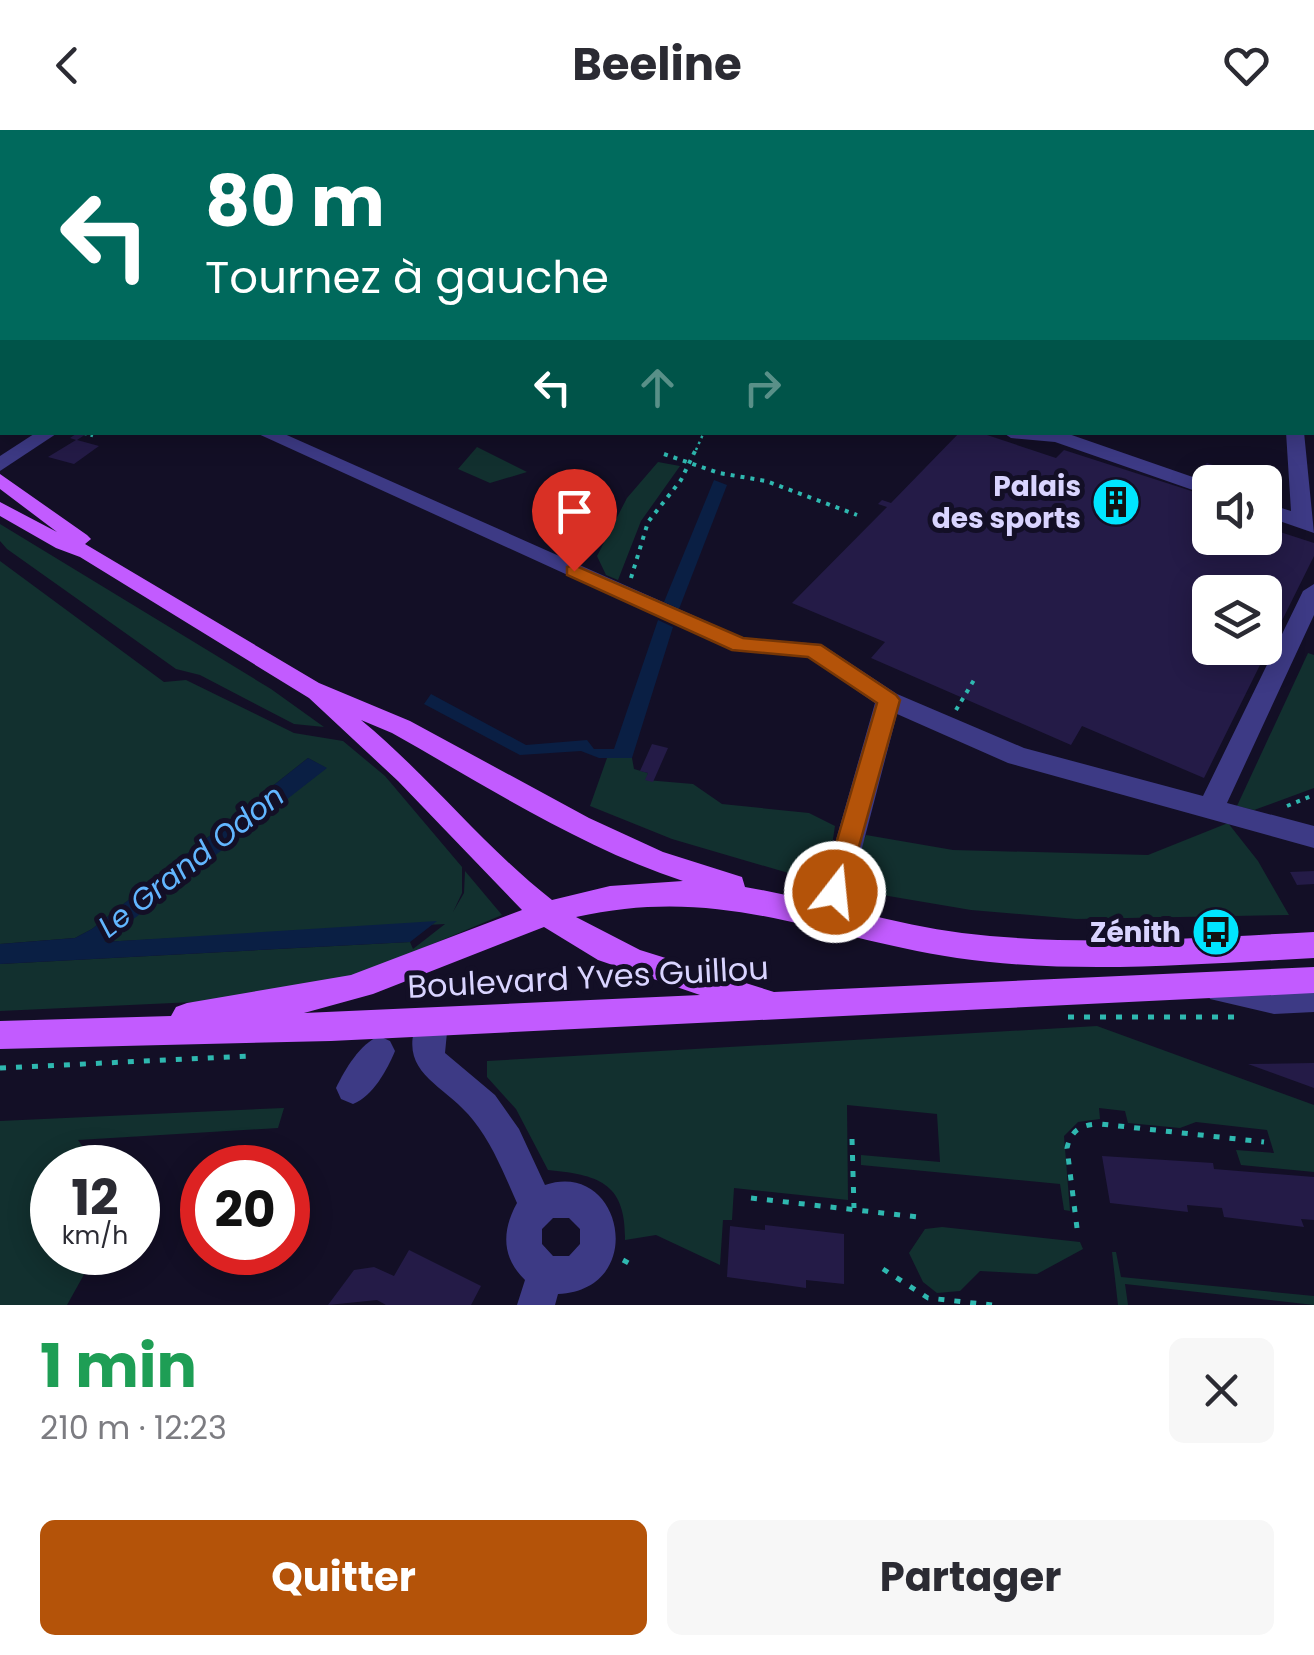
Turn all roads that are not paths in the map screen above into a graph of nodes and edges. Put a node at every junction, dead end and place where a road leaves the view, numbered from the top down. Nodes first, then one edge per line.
1 (45, 435) edge
2 (270, 435) edge
3 (1039, 435) edge
4 (1294, 435) edge
5 (0, 465) edge
6 (0, 480) edge
7 (1192, 484) edge
8 (0, 508) edge
9 (1282, 515) edge
10 (1308, 524) edge
11 (88, 552) junction
12 (1314, 591) edge
13 (1302, 644) edge
14 (310, 689) junction
15 (888, 700) junction
16 (1210, 810) junction
17 (1314, 837) edge
18 (546, 912) junction
19 (825, 916) junction
20 (1314, 946) edge
21 (1314, 980) edge
22 (1207, 986) junction
23 (1314, 998) edge
24 (786, 1005) junction
25 (432, 1022) junction
26 (93, 1031) junction
27 (0, 1036) edge
28 (380, 1051) dead end
29 (353, 1088) dead end
30 (542, 1205) junction
31 (541, 1290) edge

1 - 5 street
2 - 15 street
3 - 7 street
4 - 10 street
6 - 11 main road
8 - 11 main road
9 - 10 street
11 - 14 main road
12 - 13 street
13 - 16 street
14 - 18 main road
14 - 19 main road
15 - 16 street
15 - 19 street
16 - 17 street
18 - 19 main road, Boulevard Yves Guillou
18 - 24 main road
18 - 26 main road, Boulevard Yves Guillou
19 - 20 main road, Boulevard Yves Guillou
21 - 22 main road, Boulevard Yves Guillou
22 - 23 street, Boulevard Yves Guillou
22 - 24 main road, Boulevard Yves Guillou
24 - 25 main road, Boulevard Yves Guillou
25 - 26 main road, Boulevard Yves Guillou
25 - 30 street
26 - 27 main road, Boulevard Yves Guillou
28 - 29 street
30 - 31 street
30 - 31 street

